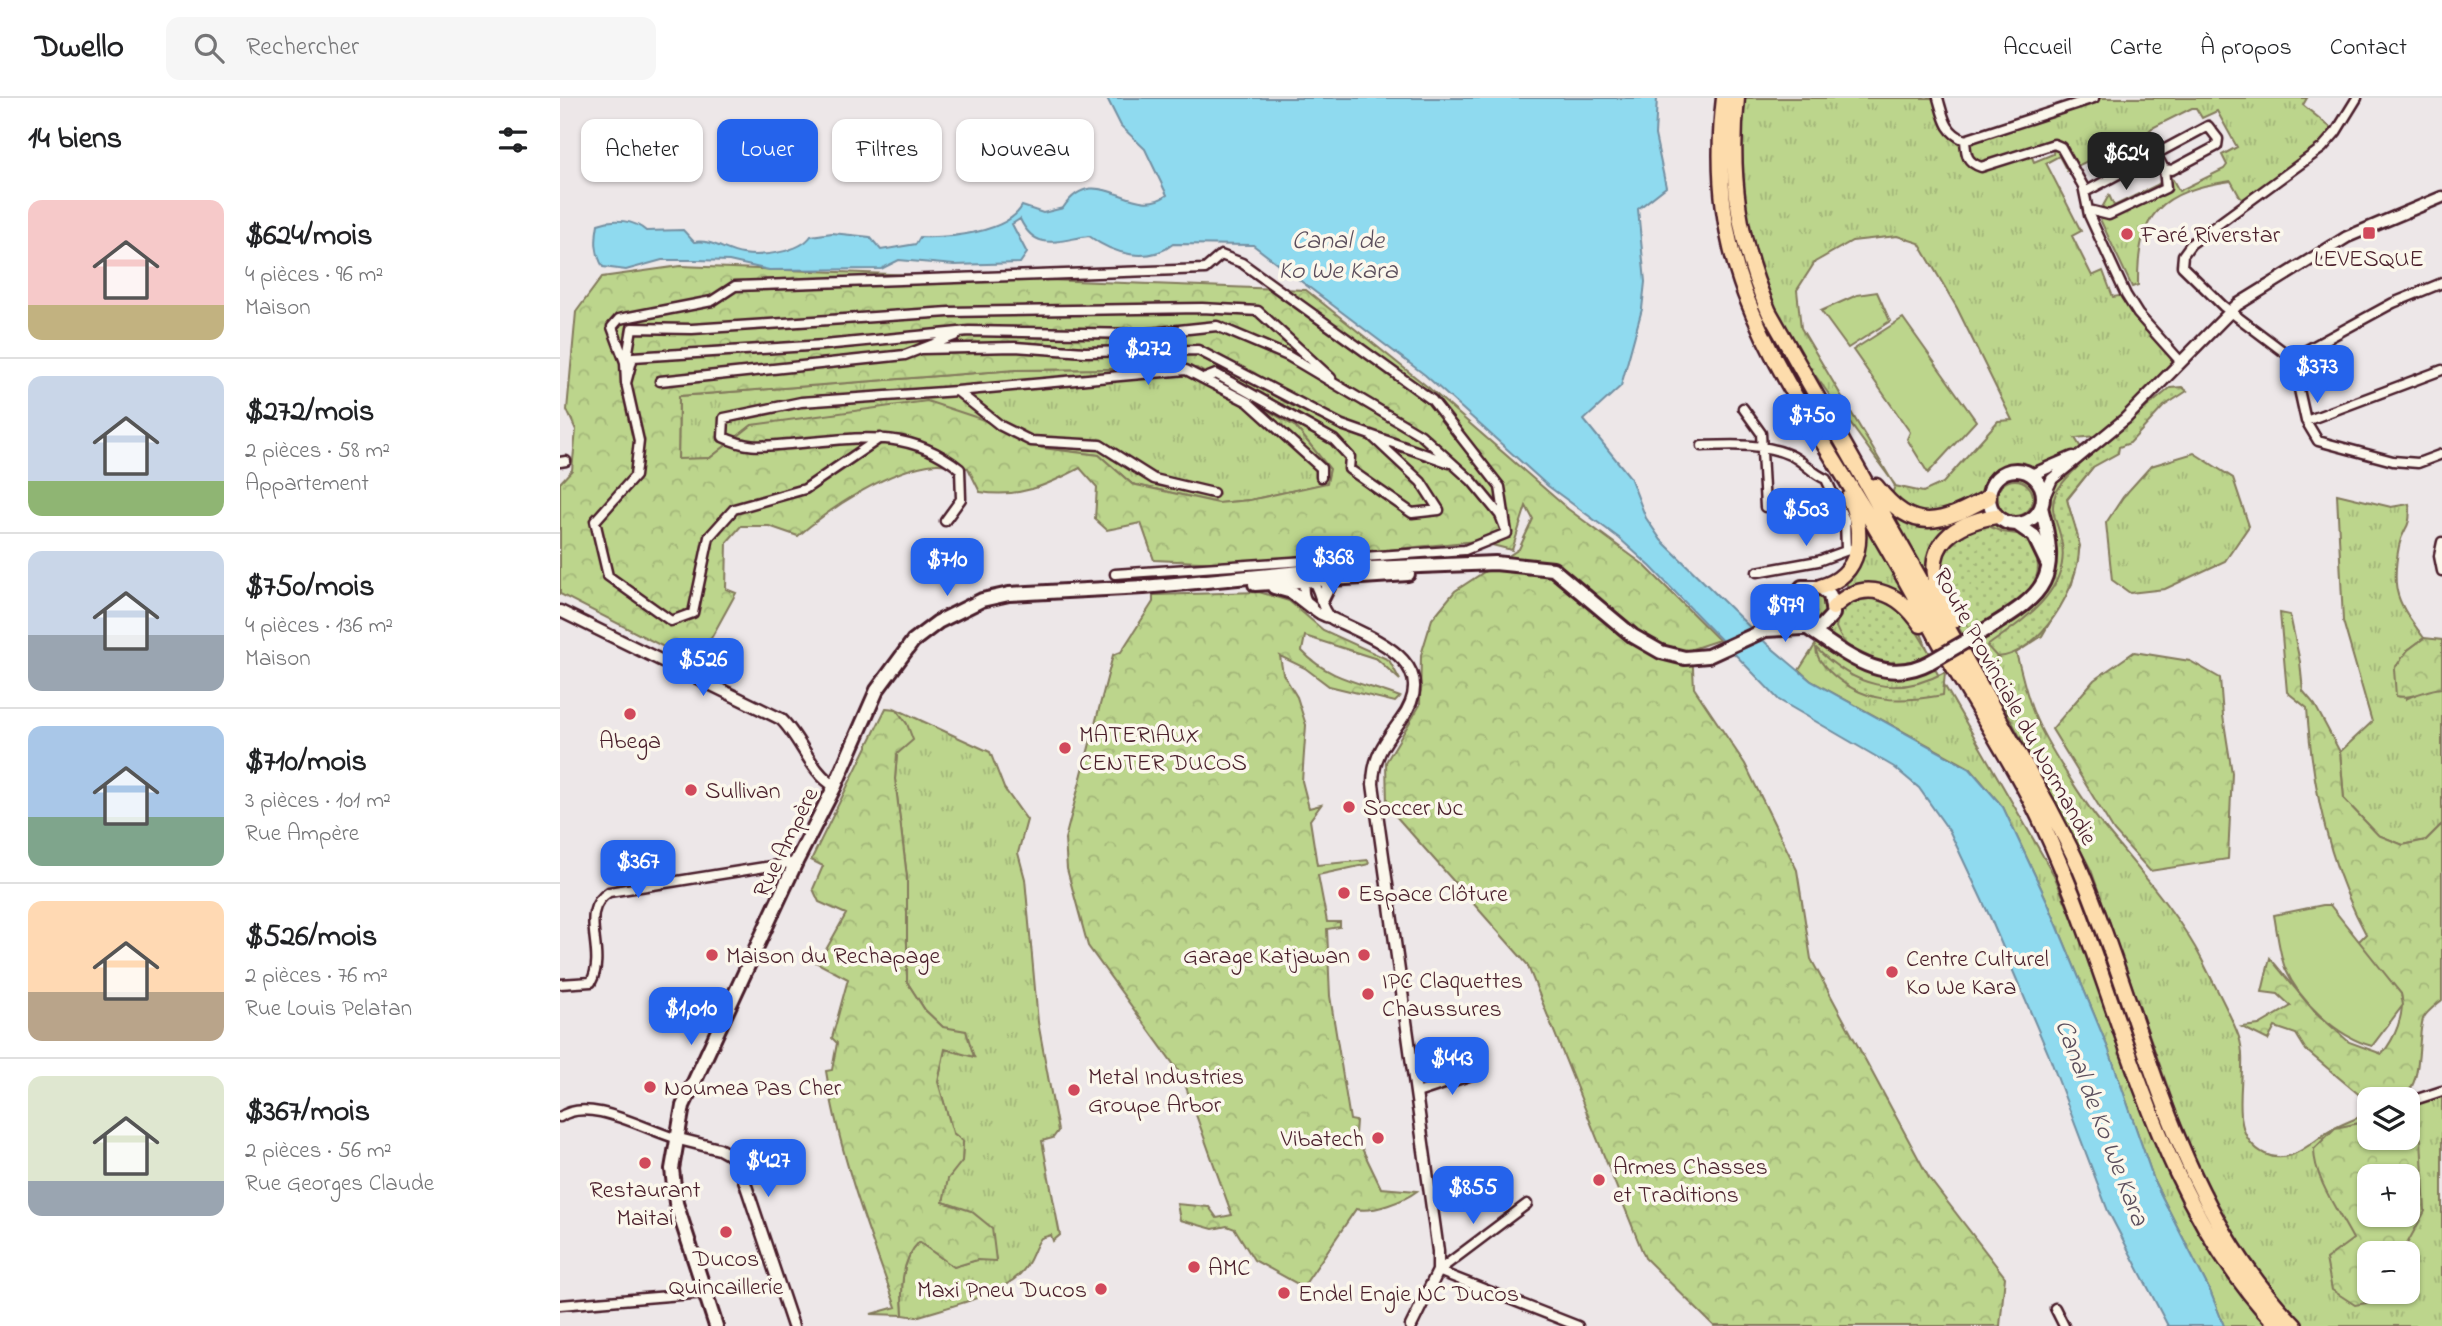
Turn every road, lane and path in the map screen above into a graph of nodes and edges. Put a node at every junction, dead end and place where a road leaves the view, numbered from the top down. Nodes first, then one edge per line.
1 (1724, 98) edge
2 (1737, 98) edge
3 (1938, 98) edge
4 (2094, 98) edge
5 (2357, 98) edge
6 (1965, 141) junction
7 (2156, 154) junction
8 (2164, 169) junction
9 (2085, 192) junction
10 (2442, 197) edge
11 (2089, 210) junction
12 (2442, 283) edge
13 (2230, 311) junction
14 (969, 331) junction
15 (921, 349) junction
16 (2292, 358) junction
17 (2180, 362) junction
18 (2442, 370) edge
19 (625, 373) junction
20 (1206, 378) junction
21 (660, 381) dead end
22 (626, 383) junction
23 (1343, 389) junction
24 (957, 391) junction
25 (1743, 408) dead end
26 (2306, 421) junction
27 (1371, 435) junction
28 (880, 438) junction
29 (1702, 446) dead end
30 (1762, 448) junction
31 (1847, 450) junction
32 (2080, 454) junction
33 (2442, 454) edge
34 (1454, 464) junction
35 (1840, 473) junction
36 (2031, 475) junction
37 (1321, 477) dead end
38 (1213, 493) dead end
39 (1989, 497) junction
40 (2042, 503) junction
41 (1765, 507) dead end
42 (1996, 516) junction
43 (945, 521) dead end
44 (2017, 524) junction
45 (1507, 533) junction
46 (2442, 542) edge
47 (1852, 549) junction
48 (1495, 563) junction
49 (2048, 565) junction
50 (1394, 566) junction
51 (2442, 571) edge
52 (1757, 572) dead end
53 (1290, 573) junction
54 (1115, 574) dead end
55 (1309, 579) junction
56 (1332, 579) junction
57 (1256, 584) junction
58 (1172, 585) junction
59 (1820, 587) junction
60 (1322, 599) junction
61 (1790, 601) junction
62 (1310, 607) junction
63 (560, 611) edge
64 (1832, 613) junction
65 (1333, 620) junction
66 (1806, 628) junction
67 (1761, 631) junction
68 (1847, 655) junction
69 (1964, 670) junction
70 (835, 786) junction
71 (796, 862) junction
72 (560, 984) edge
73 (1478, 1073) dead end
74 (2442, 1091) edge
75 (1417, 1093) junction
76 (2420, 1098) edge
77 (560, 1117) edge
78 (676, 1138) junction
79 (1527, 1205) dead end
80 (1438, 1271) junction
81 (705, 1293) junction
82 (560, 1305) edge
83 (2055, 1308) dead end
84 (716, 1326) edge
85 (793, 1326) edge
86 (1411, 1326) edge
87 (1578, 1326) edge
88 (2064, 1326) edge
89 (2278, 1326) edge
90 (2295, 1326) edge

1 - 35 highway, Route Provinciale du Normandie
2 - 31 highway, Route Provinciale du Normandie
3 - 6 street
4 - 6 street
5 - 13 street
6 - 9 street
7 - 8 street
7 - 8 street
7 - 9 street
8 - 11 street
9 - 11 street
10 - 13 street
11 - 17 street
12 - 16 street
13 - 16 street
13 - 17 street
14 - 15 street
14 - 22 street
14 - 23 street
15 - 21 street
15 - 27 street
16 - 26 street
17 - 32 street
18 - 26 street
19 - 22 street
19 - 23 street
19 - 45 street
20 - 24 street
20 - 27 street
20 - 37 street
22 - 28 street
23 - 34 street
24 - 28 street
24 - 38 street
25 - 30 street
26 - 33 street
27 - 34 street
28 - 43 street
29 - 30 street
30 - 41 street
30 - 47 street
31 - 39 highway
31 - 69 highway, Route Provinciale du Normandie
32 - 36 street
32 - 40 street
34 - 45 street
35 - 47 highway
35 - 69 highway, Route Provinciale du Normandie
36 - 39 main road
36 - 40 main road
39 - 42 main road
40 - 44 main road
40 - 49 main road
42 - 44 main road
42 - 69 highway
44 - 49 main road
45 - 54 street
46 - 51 street
47 - 52 street
47 - 59 highway
48 - 50 main road, Rue Ampère
48 - 56 main road, Rue Ampère
48 - 67 main road, Rue Ampère
49 - 68 main road, bridge
50 - 53 main road, Rue Ampère
50 - 55 street
53 - 55 street
53 - 58 main road, Rue Ampère
55 - 56 main road, Rue Ampère
55 - 57 main road, Rue Ampère
55 - 60 street
55 - 62 street
56 - 60 main road
57 - 58 main road, Rue Ampère
57 - 62 main road
58 - 70 main road, Rue Ampère
59 - 61 main road
59 - 64 main road
60 - 65 street
61 - 66 main road
61 - 67 main road
62 - 65 street
63 - 70 street
64 - 66 main road
64 - 68 main road
64 - 69 highway
65 - 75 street
66 - 67 main road
66 - 68 main road
69 - 89 highway, Route Provinciale du Normandie
69 - 90 highway, Route Provinciale du Normandie
70 - 71 main road, Rue Ampère
71 - 72 street
71 - 78 main road, Rue Ampère
73 - 75 street
74 - 76 street
75 - 80 street
77 - 78 street
78 - 81 main road, Rue Ampère
78 - 85 street
79 - 80 street
80 - 86 street
80 - 87 street
81 - 82 street
81 - 84 main road, Rue Ampère
83 - 88 street

